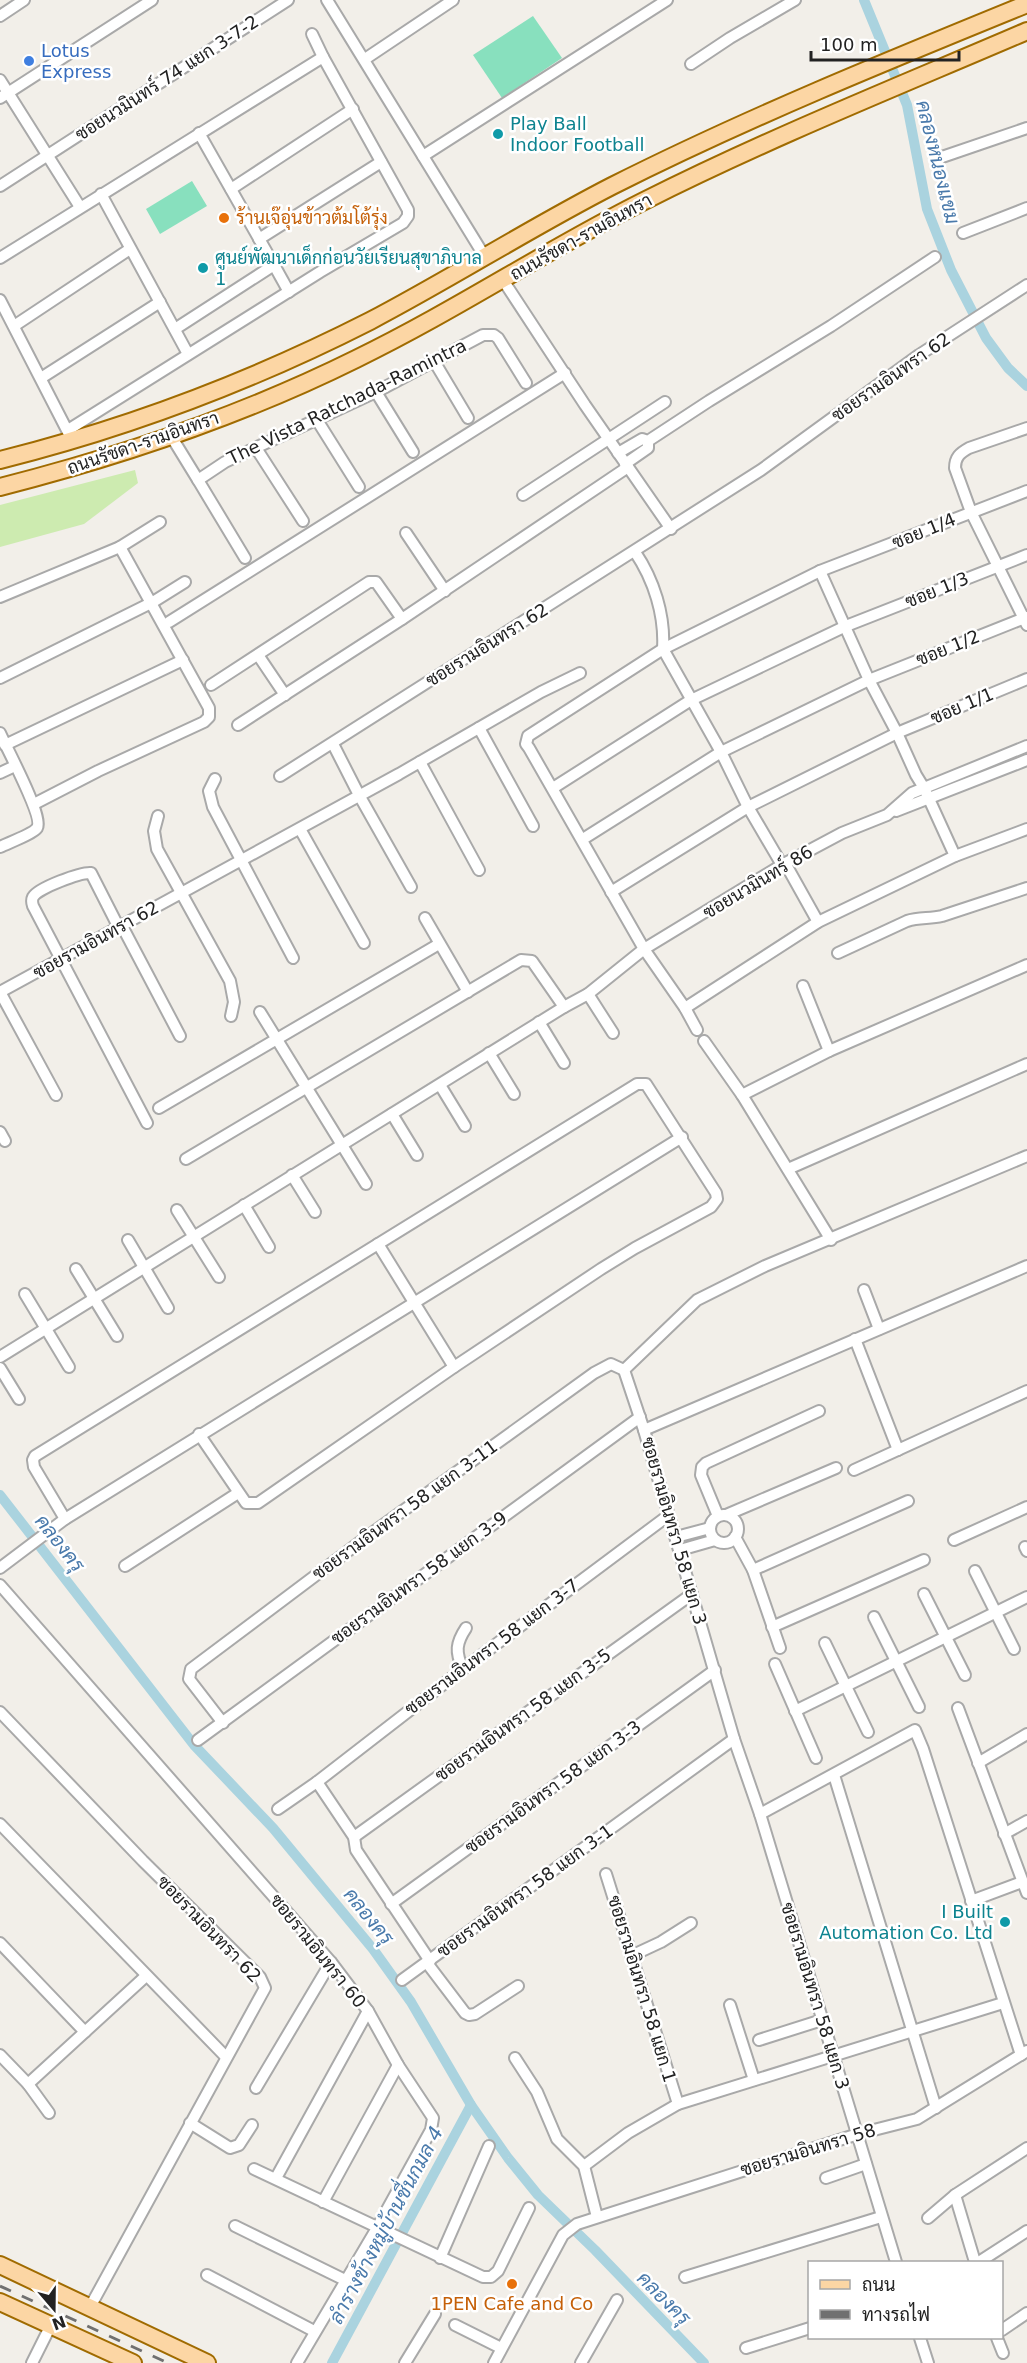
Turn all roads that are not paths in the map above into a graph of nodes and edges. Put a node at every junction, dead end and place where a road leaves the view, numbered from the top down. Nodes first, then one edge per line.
1 (24, 0) edge
2 (152, 0) edge
3 (288, 0) edge
4 (327, 0) edge
5 (453, 0) edge
6 (666, 0) edge
7 (795, 0) edge
8 (1027, 4) edge
9 (0, 16) edge
10 (1027, 31) edge
11 (312, 34) dead end
12 (323, 57) junction
13 (365, 59) junction
14 (691, 64) dead end
15 (0, 80) edge
16 (4, 96) edge
17 (353, 109) junction
18 (1027, 128) edge
19 (199, 133) junction
20 (47, 155) junction
21 (423, 156) junction
22 (942, 157) dead end
23 (381, 162) junction
24 (0, 186) edge
25 (231, 189) junction
26 (101, 194) junction
27 (80, 207) junction
28 (1027, 208) edge
29 (963, 233) dead end
30 (259, 239) junction
31 (130, 249) junction
32 (485, 257) junction
33 (935, 257) dead end
34 (0, 258) edge
35 (274, 265) junction
36 (503, 280) junction
37 (1027, 285) edge
38 (289, 291) junction
39 (0, 300) edge
40 (160, 302) junction
41 (14, 326) junction
42 (175, 329) junction
43 (188, 354) junction
44 (434, 361) junction
45 (565, 373) junction
46 (41, 378) junction
47 (526, 383) dead end
48 (376, 392) junction
49 (665, 402) dead end
50 (468, 418) dead end
51 (317, 420) junction
52 (1027, 428) edge
53 (69, 436) junction
54 (171, 436) junction
55 (608, 440) junction
56 (648, 441) junction
57 (256, 448) junction
58 (413, 452) dead end
59 (618, 453) junction
60 (0, 460) edge
61 (628, 467) junction
62 (198, 480) junction
63 (0, 487) edge
64 (359, 487) dead end
65 (1027, 491) edge
66 (523, 495) dead end
67 (971, 512) junction
68 (303, 521) dead end
69 (160, 522) dead end
70 (671, 529) junction
71 (406, 533) dead end
72 (120, 547) junction
73 (635, 552) junction
74 (1027, 555) edge
75 (245, 558) dead end
76 (998, 566) junction
77 (820, 571) junction
78 (184, 582) dead end
79 (445, 591) junction
80 (0, 597) edge
81 (153, 602) junction
82 (402, 620) junction
83 (1026, 620) edge
84 (169, 622) dead end
85 (846, 627) junction
86 (663, 649) junction
87 (258, 655) junction
88 (183, 660) junction
89 (580, 673) dead end
90 (0, 678) edge
91 (1027, 679) edge
92 (869, 680) junction
93 (211, 685) dead end
94 (285, 695) junction
95 (691, 700) junction
96 (238, 725) dead end
97 (479, 728) junction
98 (0, 733) edge
99 (897, 733) junction
100 (333, 744) junction
101 (5, 745) junction
102 (1027, 746) edge
103 (721, 752) junction
104 (1027, 760) edge
105 (420, 762) junction
106 (15, 766) junction
107 (0, 773) edge
108 (280, 776) dead end
109 (215, 778) dead end
110 (553, 788) junction
111 (926, 793) junction
112 (359, 795) junction
113 (34, 804) junction
114 (747, 807) junction
115 (158, 816) dead end
116 (533, 826) dead end
117 (300, 829) junction
118 (1027, 829) edge
119 (583, 839) junction
120 (0, 847) edge
121 (955, 856) junction
122 (241, 860) junction
123 (784, 864) junction
124 (479, 870) dead end
125 (411, 886) dead end
126 (1027, 888) edge
127 (611, 892) junction
128 (180, 893) junction
129 (425, 918) dead end
130 (818, 922) junction
131 (121, 927) junction
132 (364, 943) dead end
133 (440, 944) junction
134 (644, 949) junction
135 (838, 953) dead end
136 (293, 957) dead end
137 (61, 959) junction
138 (1027, 965) edge
139 (803, 986) dead end
140 (0, 992) edge
141 (468, 992) junction
142 (588, 993) junction
143 (564, 1007) junction
144 (685, 1008) junction
145 (260, 1012) dead end
146 (231, 1016) dead end
147 (539, 1022) junction
148 (697, 1030) dead end
149 (613, 1033) dead end
150 (180, 1036) dead end
151 (276, 1038) junction
152 (704, 1041) dead end
153 (829, 1051) junction
154 (489, 1053) junction
155 (564, 1063) dead end
156 (1027, 1064) edge
157 (440, 1085) junction
158 (306, 1088) junction
159 (514, 1094) dead end
160 (56, 1095) dead end
161 (742, 1095) junction
162 (159, 1108) dead end
163 (392, 1114) junction
164 (147, 1123) dead end
165 (465, 1126) dead end
166 (682, 1137) junction
167 (341, 1144) junction
168 (417, 1155) dead end
169 (1027, 1156) edge
170 (186, 1160) dead end
171 (788, 1169) junction
172 (292, 1175) junction
173 (366, 1184) dead end
174 (244, 1205) junction
175 (177, 1210) dead end
176 (315, 1212) dead end
177 (194, 1237) junction
178 (831, 1239) junction
179 (128, 1240) dead end
180 (378, 1244) junction
181 (269, 1247) dead end
182 (1027, 1266) edge
183 (144, 1267) junction
184 (76, 1269) dead end
185 (219, 1277) dead end
186 (864, 1290) dead end
187 (25, 1294) dead end
188 (95, 1299) junction
189 (413, 1303) junction
190 (168, 1308) dead end
191 (879, 1329) junction
192 (46, 1330) junction
193 (117, 1336) dead end
194 (855, 1339) junction
195 (0, 1357) edge
196 (69, 1367) dead end
197 (454, 1367) junction
198 (0, 1368) edge
199 (624, 1370) junction
200 (1027, 1391) edge
201 (19, 1399) dead end
202 (819, 1411) dead end
203 (640, 1417) junction
204 (644, 1430) junction
205 (199, 1434) junction
206 (898, 1450) junction
207 (836, 1468) dead end
208 (854, 1470) dead end
209 (238, 1493) junction
210 (908, 1501) dead end
211 (1027, 1507) edge
212 (669, 1515) junction
213 (722, 1516) junction
214 (65, 1519) junction
215 (710, 1528) junction
216 (676, 1537) junction
217 (735, 1537) junction
218 (715, 1540) junction
219 (954, 1540) dead end
220 (680, 1550) junction
221 (924, 1560) dead end
222 (125, 1566) dead end
223 (0, 1568) edge
224 (753, 1570) junction
225 (975, 1571) dead end
226 (0, 1585) edge
227 (692, 1594) junction
228 (924, 1594) dead end
229 (1027, 1597) edge
230 (996, 1612) junction
231 (874, 1617) dead end
232 (772, 1627) junction
233 (466, 1628) dead end
234 (945, 1637) junction
235 (825, 1643) dead end
236 (780, 1648) dead end
237 (1014, 1650) dead end
238 (896, 1661) junction
239 (775, 1664) dead end
240 (463, 1669) junction
241 (715, 1670) junction
242 (965, 1675) dead end
243 (847, 1685) junction
244 (919, 1707) dead end
245 (958, 1708) dead end
246 (795, 1711) junction
247 (0, 1712) edge
248 (223, 1723) junction
249 (868, 1732) dead end
250 (1027, 1734) edge
251 (734, 1738) junction
252 (198, 1740) dead end
253 (816, 1758) dead end
254 (978, 1763) junction
255 (834, 1775) junction
256 (317, 1782) junction
257 (278, 1809) dead end
258 (760, 1814) junction
259 (1027, 1821) edge
260 (0, 1824) edge
261 (1004, 1834) junction
262 (354, 1837) junction
263 (606, 1874) dead end
264 (1025, 1888) edge
265 (971, 1901) junction
266 (391, 1904) junction
267 (691, 1923) dead end
268 (0, 1943) edge
269 (631, 1956) junction
270 (331, 1962) junction
271 (428, 1962) junction
272 (146, 1976) junction
273 (402, 1980) dead end
274 (518, 1986) dead end
275 (1003, 2003) junction
276 (730, 2005) dead end
277 (368, 2011) junction
278 (822, 2020) junction
279 (85, 2032) junction
280 (912, 2032) junction
281 (759, 2040) dead end
282 (1024, 2053) edge
283 (0, 2055) edge
284 (833, 2055) junction
285 (226, 2057) junction
286 (514, 2058) dead end
287 (398, 2065) junction
288 (754, 2080) junction
289 (28, 2084) junction
290 (256, 2088) dead end
291 (678, 2104) junction
292 (936, 2108) junction
293 (50, 2113) dead end
294 (190, 2123) junction
295 (252, 2125) dead end
296 (858, 2134) junction
297 (489, 2146) dead end
298 (1027, 2148) edge
299 (866, 2164) junction
300 (584, 2166) junction
301 (254, 2169) dead end
302 (276, 2178) junction
303 (826, 2178) dead end
304 (955, 2195) junction
305 (323, 2202) junction
306 (529, 2208) dead end
307 (597, 2217) junction
308 (881, 2217) junction
309 (928, 2218) dead end
310 (235, 2226) dead end
311 (377, 2228) junction
312 (1027, 2231) edge
313 (440, 2258) junction
314 (896, 2261) edge
315 (977, 2261) edge
316 (979, 2261) edge
317 (0, 2265) edge
318 (207, 2275) dead end
319 (685, 2277) dead end
320 (345, 2280) junction
321 (617, 2300) dead end
322 (0, 2302) edge
323 (90, 2307) junction
324 (1027, 2313) edge
325 (435, 2314) dead end
326 (51, 2325) junction
327 (455, 2325) dead end
328 (808, 2329) edge
329 (1003, 2329) edge
330 (314, 2331) junction
331 (921, 2339) edge
332 (999, 2339) edge
333 (501, 2348) junction
334 (746, 2348) dead end
335 (1003, 2353) dead end
336 (127, 2362) edge
337 (32, 2363) edge
338 (207, 2363) edge
339 (297, 2363) edge
340 (405, 2363) edge
341 (494, 2363) edge
342 (581, 2363) edge
343 (928, 2363) edge

1 - 9 street
2 - 16 street
3 - 20 street, ซอยนวมินทร์ 74 แยก 3-7-2
4 - 13 street
5 - 13 street
6 - 21 street
7 - 14 street
8 - 32 main road, ถนนรัชดา-รามอินทรา
10 - 36 main road, ถนนรัชดา-รามอินทรา
11 - 12 street
12 - 17 street
12 - 19 street
13 - 21 street
15 - 16 street
16 - 20 street
17 - 23 street
17 - 25 street
18 - 22 street
19 - 25 street
19 - 26 street
20 - 24 street, ซอยนวมินทร์ 74 แยก 3-7-2
20 - 27 street
21 - 32 street
23 - 30 street
23 - 38 street
25 - 30 street
26 - 27 street
26 - 31 street
27 - 34 street
28 - 29 street
30 - 35 street
31 - 40 street
31 - 41 street
32 - 53 main road, ถนนรัชดา-รามอินทรา
33 - 56 street
35 - 38 street
35 - 42 street
36 - 45 street
36 - 54 main road, ถนนรัชดา-รามอินทรา
37 - 70 street, ซอยรามอินทรา 62
38 - 43 street
39 - 41 street
40 - 42 street
40 - 46 street
41 - 46 street
42 - 43 street
43 - 53 street
44 - 47 street, The Vista Ratchada-Ramintra
44 - 48 street, The Vista Ratchada-Ramintra
44 - 50 street
45 - 55 street
45 - 84 street
46 - 53 street
48 - 51 street, The Vista Ratchada-Ramintra
48 - 58 street
49 - 55 street
51 - 57 street, The Vista Ratchada-Ramintra
51 - 64 street
52 - 67 street
53 - 60 main road, ถนนรัชดา-รามอินทรา
54 - 62 street
54 - 63 main road, ถนนรัชดา-รามอินทรา
55 - 59 street
55 - 66 street
56 - 59 street
56 - 61 street
57 - 62 street, The Vista Ratchada-Ramintra
57 - 68 street
59 - 61 street
61 - 70 street
61 - 79 street
62 - 75 street
65 - 67 street, ซอย 1/4
67 - 76 street
67 - 77 street, ซอย 1/4
69 - 72 street
70 - 73 street, ซอยรามอินทรา 62
71 - 79 street
72 - 80 street
72 - 81 street
73 - 86 street
73 - 100 street, ซอยรามอินทรา 62
74 - 76 street, ซอย 1/3
76 - 83 street
76 - 85 street, ซอย 1/3
77 - 85 street
77 - 86 street, ซอย 1/4
78 - 81 street
79 - 82 street
81 - 88 street
81 - 90 street
82 - 87 street
82 - 94 street
83 - 92 street, ซอย 1/2
85 - 92 street
85 - 95 street, ซอย 1/3
86 - 95 street
86 - 110 street, ซอย 1/4
87 - 93 street
87 - 94 street
88 - 101 street
88 - 113 street
89 - 97 street, ซอยรามอินทรา 62
91 - 99 street, ซอย 1/1
92 - 99 street
92 - 103 street, ซอย 1/2
94 - 96 street
95 - 103 street
95 - 110 street, ซอย 1/3
97 - 105 street, ซอยรามอินทรา 62
97 - 116 street
98 - 101 street
99 - 111 street
99 - 114 street, ซอย 1/1
100 - 108 street, ซอยรามอินทรา 62
100 - 112 street
101 - 106 street
102 - 111 street, ซอยนวมินทร์ 86
103 - 114 street
103 - 119 street, ซอย 1/2
104 - 111 street, ซอยนวมินทร์ 86
105 - 112 street, ซอยรามอินทรา 62
105 - 124 street
106 - 107 street
106 - 113 street
109 - 122 street
110 - 119 street, ซอย 1/4
111 - 121 street
111 - 123 street, ซอยนวมินทร์ 86
112 - 117 street, ซอยรามอินทรา 62
112 - 125 street
113 - 120 street
114 - 123 street
114 - 127 street, ซอย 1/1
115 - 128 street
117 - 122 street, ซอยรามอินทรา 62
117 - 132 street
118 - 121 street
119 - 127 street, ซอย 1/4
121 - 130 street
122 - 128 street, ซอยรามอินทรา 62
122 - 136 street
123 - 130 street
123 - 134 street, ซอยนวมินทร์ 86
126 - 135 street
127 - 134 street, ซอย 1/4
128 - 131 street, ซอยรามอินทรา 62
128 - 146 street
129 - 133 street
130 - 144 street
131 - 137 street, ซอยรามอินทรา 62
131 - 137 street
131 - 150 street
133 - 141 street
133 - 151 street
134 - 142 street, ซอยนวมินทร์ 86
134 - 144 street, ซอย 1/4
137 - 140 street, ซอยรามอินทรา 62
137 - 164 street
138 - 153 street
139 - 153 street
140 - 160 street
141 - 143 street
141 - 158 street
142 - 143 street, ซอยนวมินทร์ 86
142 - 149 street
143 - 147 street, ซอยนวมินทร์ 86
144 - 148 street, ซอย 1/4
145 - 151 street
147 - 154 street, ซอยนวมินทร์ 86
147 - 155 street
151 - 158 street
151 - 162 street
152 - 161 street
153 - 161 street
154 - 157 street, ซอยนวมินทร์ 86
154 - 159 street
156 - 171 street
157 - 163 street, ซอยนวมินทร์ 86
157 - 165 street
158 - 167 street
158 - 170 street
161 - 171 street
163 - 167 street, ซอยนวมินทร์ 86
163 - 168 street
166 - 180 street
166 - 189 street
166 - 197 street
167 - 172 street, ซอยนวมินทร์ 86
167 - 173 street
169 - 178 street
171 - 178 street
172 - 174 street, ซอยนวมินทร์ 86
172 - 176 street
174 - 177 street, ซอยนวมินทร์ 86
174 - 181 street
175 - 177 street
177 - 183 street, ซอยนวมินทร์ 86
177 - 185 street
178 - 199 street
179 - 183 street
180 - 189 street
180 - 214 street
182 - 191 street
183 - 188 street, ซอยนวมินทร์ 86
183 - 190 street
184 - 188 street
186 - 191 street
187 - 192 street
188 - 192 street, ซอยนวมินทร์ 86
188 - 193 street
189 - 197 street
189 - 205 street
191 - 194 street
192 - 195 street, ซอยนวมินทร์ 86
192 - 196 street
194 - 204 street
194 - 206 street
197 - 209 street
198 - 201 street
199 - 203 street, ซอยรามอินทรา 58 แยก 3
199 - 248 street, ซอยรามอินทรา 58 แยก 3-11
200 - 206 street
202 - 213 street
203 - 204 street, ซอยรามอินทรา 58 แยก 3
203 - 248 street, ซอยรามอินทรา 58 แยก 3-9
204 - 212 street, ซอยรามอินทรา 58 แยก 3
205 - 209 street
205 - 214 street
206 - 208 street
207 - 213 street
209 - 222 street
210 - 224 street
211 - 219 street
212 - 216 street, ซอยรามอินทรา 58 แยก 3
212 - 240 street, ซอยรามอินทรา 58 แยก 3-7
213 - 215 street
213 - 217 street
214 - 223 street
215 - 216 street
215 - 218 street
216 - 220 street, ซอยรามอินทรา 58 แยก 3
217 - 218 street
217 - 224 street
218 - 220 street
220 - 227 street, ซอยรามอินทรา 58 แยก 3
221 - 232 street
224 - 232 street
225 - 230 street
226 - 270 street, ซอยรามอินทรา 60
227 - 241 street, ซอยรามอินทรา 58 แยก 3
227 - 262 street, ซอยรามอินทรา 58 แยก 3-5
228 - 234 street
229 - 230 street
230 - 234 street
230 - 237 street
231 - 238 street
232 - 236 street
233 - 240 street
234 - 238 street
234 - 242 street
235 - 243 street
238 - 243 street
238 - 244 street
239 - 246 street
240 - 256 street, ซอยรามอินทรา 58 แยก 3-7
241 - 251 street, ซอยรามอินทรา 58 แยก 3
241 - 266 street, ซอยรามอินทรา 58 แยก 3-3
243 - 246 street
243 - 249 street
245 - 254 street
246 - 253 street
247 - 285 street, ซอยรามอินทรา 62
248 - 252 street, ซอยรามอินทรา 58 แยก 3-9
250 - 254 street
251 - 258 street, ซอยรามอินทรา 58 แยก 3
251 - 271 street, ซอยรามอินทรา 58 แยก 3-1
254 - 261 street
255 - 258 street
255 - 265 street
255 - 280 street
256 - 257 street, ซอยรามอินทรา 58 แยก 3-7
256 - 262 street, ซอยรามอินทรา 58 แยก 3-1
258 - 278 street, ซอยรามอินทรา 58 แยก 3
259 - 261 street
260 - 272 street
261 - 264 street
262 - 266 street, ซอยรามอินทรา 58 แยก 3-1
263 - 269 street, ซอยรามอินทรา 58 แยก 1
264 - 265 street
265 - 275 street
266 - 271 street, ซอยรามอินทรา 58 แยก 3-1
267 - 269 street
268 - 279 street
269 - 291 street, ซอยรามอินทรา 58 แยก 1
270 - 277 street, ซอยรามอินทรา 60
270 - 290 street
271 - 273 street
271 - 274 street
272 - 279 street
272 - 285 street
275 - 280 street
275 - 282 street
276 - 288 street
277 - 287 street, ซอยรามอินทรา 60
277 - 302 street
278 - 281 street
278 - 284 street, ซอยรามอินทรา 58 แยก 3
279 - 289 street
280 - 284 street
280 - 292 street
282 - 292 street, ซอยรามอินทรา 58
283 - 289 street
284 - 288 street
284 - 296 street, ซอยรามอินทรา 58 แยก 3
285 - 294 street, ซอยรามอินทรา 62
286 - 300 street
287 - 305 street
287 - 311 street, ซอยรามอินทรา 60
288 - 291 street
289 - 293 street
291 - 300 street
292 - 296 street, ซอยรามอินทรา 58
294 - 295 street
294 - 323 street, ซอยรามอินทรา 62
296 - 299 street, ซอยรามอินทรา 58 แยก 3
296 - 307 street, ซอยรามอินทรา 58
297 - 313 street
298 - 304 street
299 - 303 street
299 - 308 street, ซอยรามอินทรา 58 แยก 3
300 - 307 street
301 - 302 street
302 - 305 street
304 - 309 street
304 - 315 street
305 - 311 street
306 - 313 street
307 - 333 street, ซอยรามอินทรา 58
308 - 314 street, ซอยรามอินทรา 58 แยก 3
308 - 319 street
310 - 320 street
311 - 313 street
311 - 320 street, ซอยรามอินทรา 60
312 - 316 street
317 - 323 main road
318 - 330 street
320 - 330 street, ซอยรามอินทรา 60
321 - 342 street
322 - 326 main road
323 - 338 main road
324 - 329 street
325 - 340 street
326 - 336 main road
326 - 337 street
327 - 333 street
328 - 334 street
330 - 339 street, ซอยรามอินทรา 60
331 - 343 street
332 - 335 street
333 - 341 street

